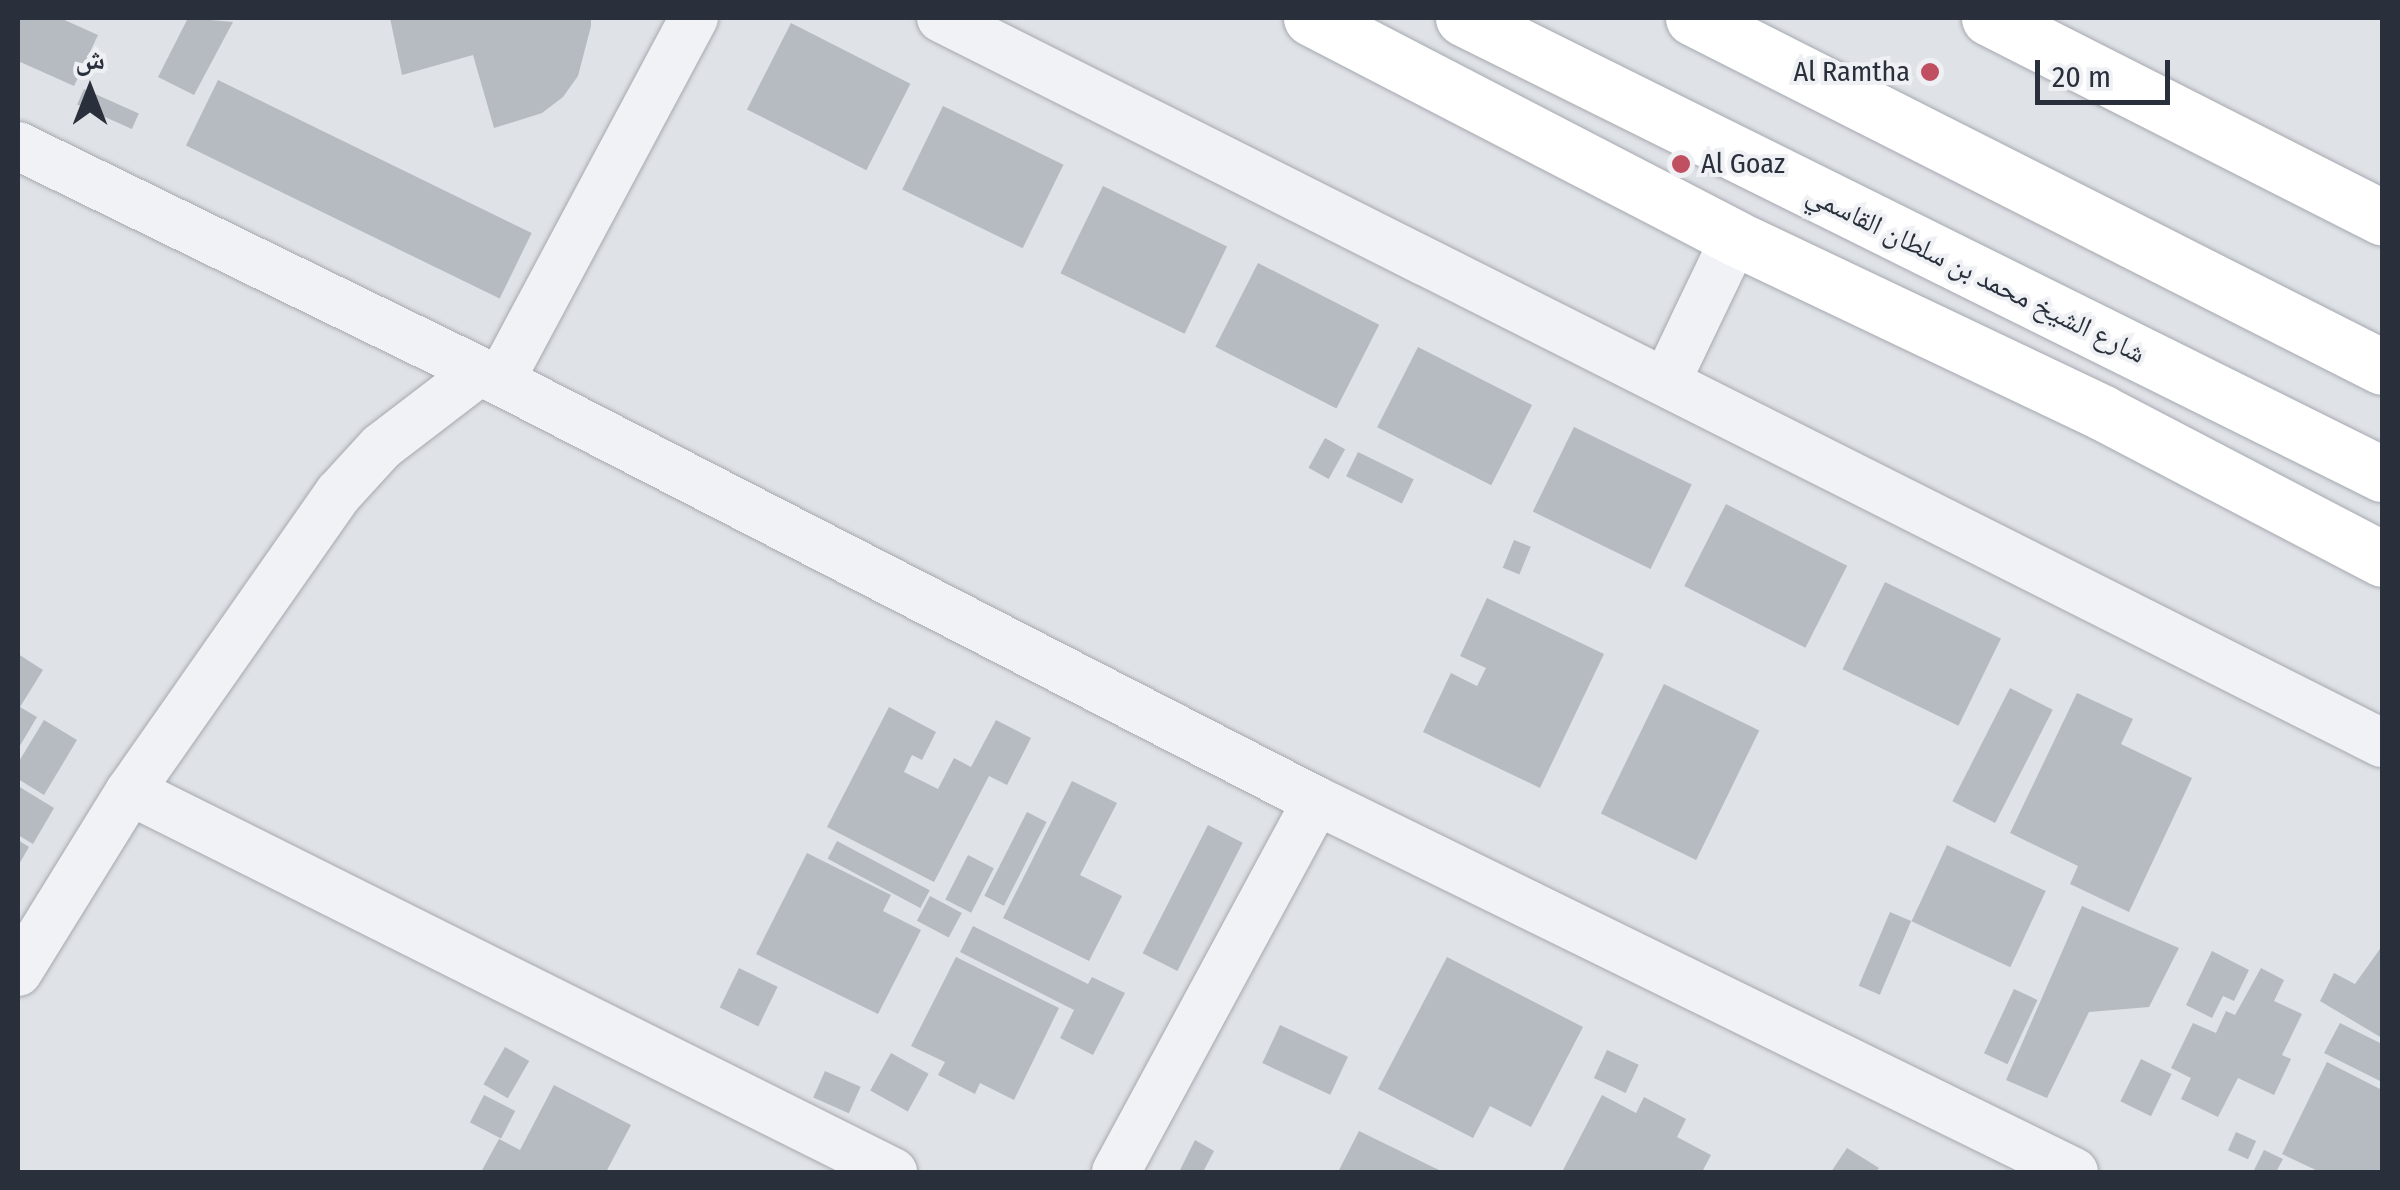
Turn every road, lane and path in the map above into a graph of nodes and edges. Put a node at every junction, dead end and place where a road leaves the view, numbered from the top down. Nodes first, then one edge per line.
1 (694, 18) edge
2 (941, 18) edge
3 (1312, 18) edge
4 (1463, 18) edge
5 (1693, 18) edge
6 (1988, 18) edge
7 (18, 146) edge
8 (2382, 217) edge
9 (1735, 238) junction
10 (1931, 253) junction
11 (2382, 368) edge
12 (489, 376) junction
13 (1666, 382) junction
14 (2103, 413) junction
15 (2382, 474) edge
16 (2382, 559) edge
17 (2382, 743) edge
18 (130, 792) junction
19 (1317, 801) junction
20 (18, 972) edge
21 (827, 1159) edge
22 (893, 1172) edge
23 (1116, 1172) edge
24 (2074, 1172) edge

1 - 12 street
2 - 13 street
3 - 9 main road
4 - 10 main road, شارع الشيخ محمد بن سلطان القاسمي
5 - 11 main road
6 - 8 main road
7 - 12 street
9 - 13 street
9 - 14 main road
10 - 14 main road
10 - 15 main road, شارع الشيخ محمد بن سلطان القاسمي
12 - 18 street
12 - 19 street
13 - 17 street
14 - 16 main road
18 - 20 street
18 - 21 street
19 - 23 street
19 - 24 street
21 - 22 street

